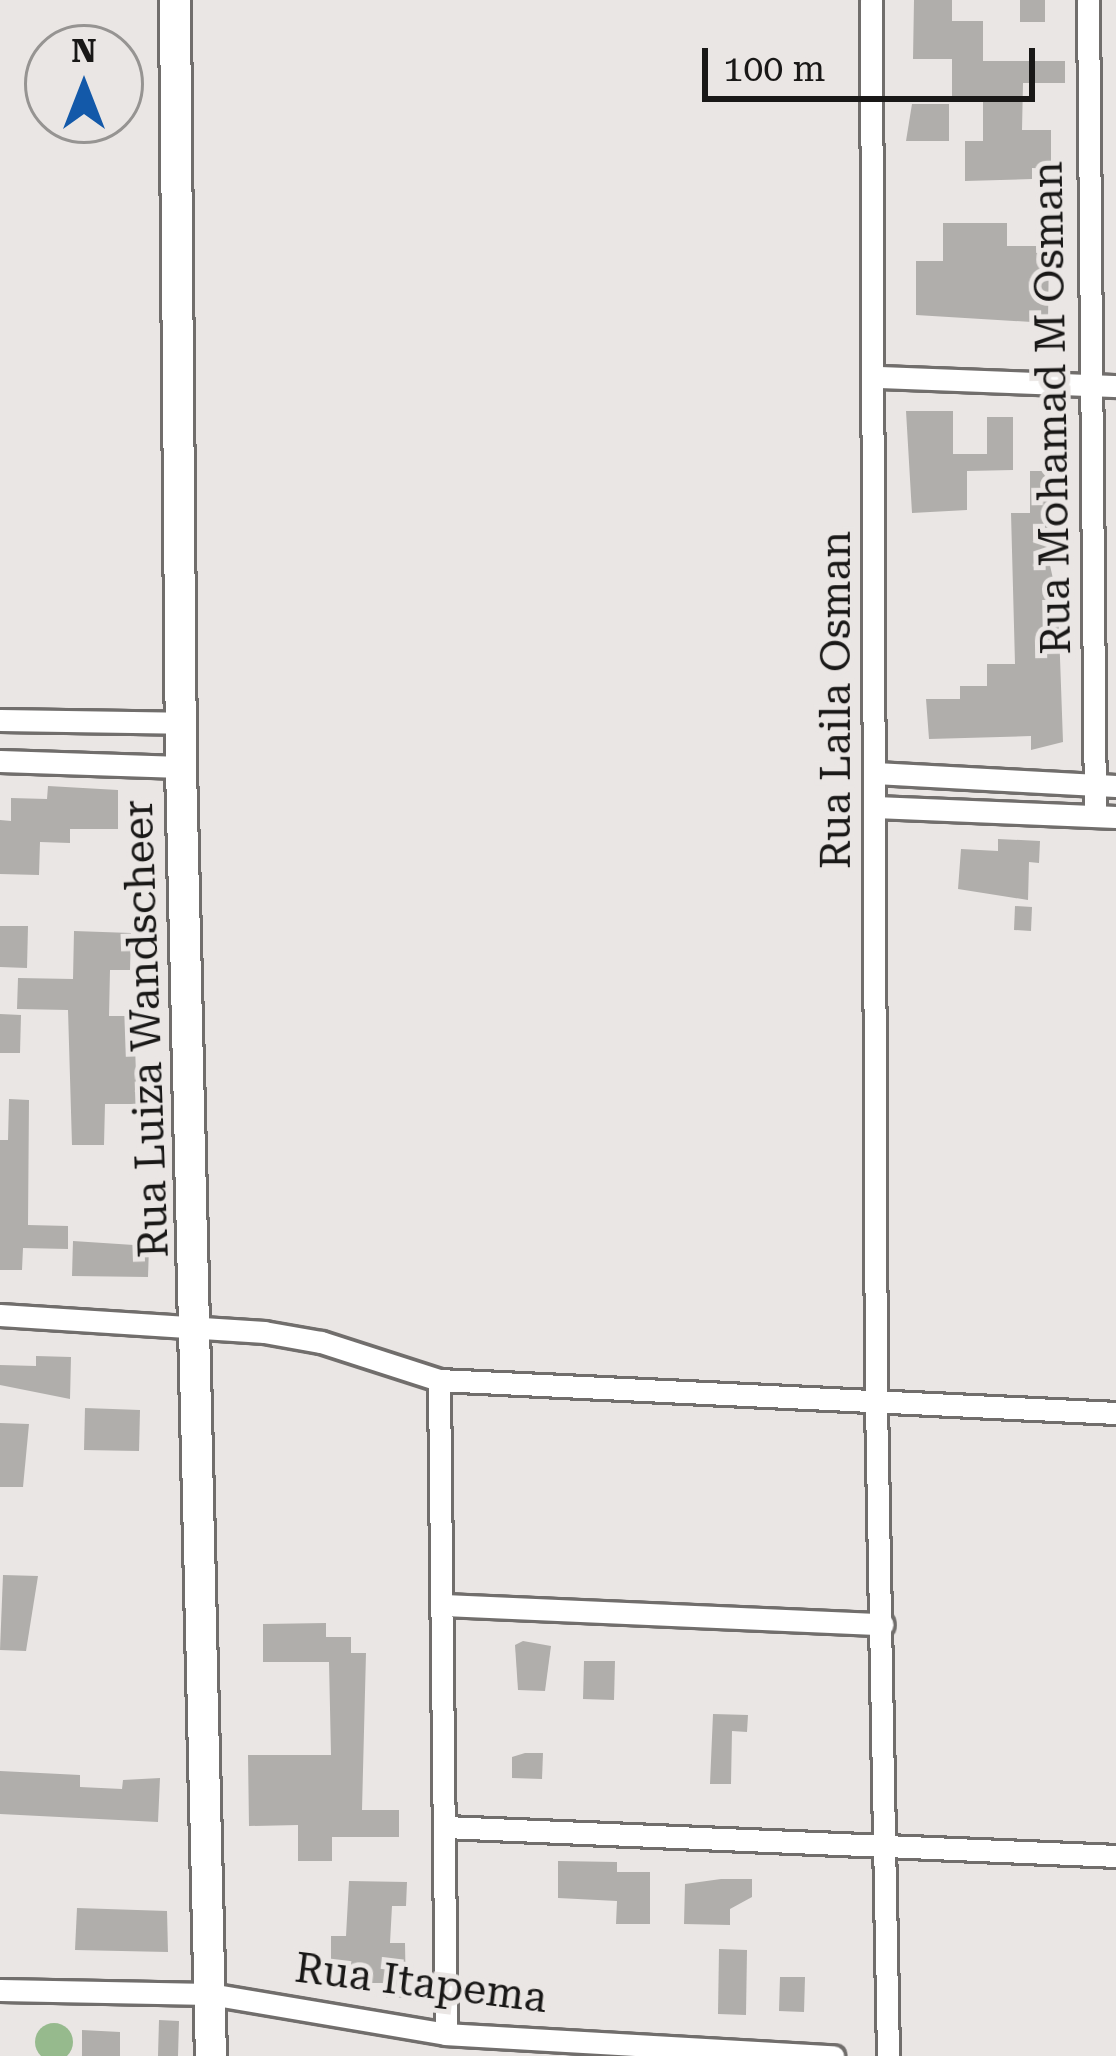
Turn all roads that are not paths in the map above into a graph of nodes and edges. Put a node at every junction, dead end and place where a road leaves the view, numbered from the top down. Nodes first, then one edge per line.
1 (175, 0) edge
2 (872, 0) edge
3 (1088, 0) edge
4 (877, 377) junction
5 (1090, 385) junction
6 (1116, 386) edge
7 (0, 720) edge
8 (181, 723) junction
9 (0, 761) edge
10 (181, 767) junction
11 (875, 773) junction
12 (1106, 785) edge
13 (875, 807) junction
14 (1106, 816) edge
15 (0, 1315) edge
16 (196, 1326) junction
17 (439, 1381) junction
18 (876, 1401) junction
19 (1116, 1413) edge
20 (443, 1605) junction
21 (884, 1624) junction
22 (445, 1827) junction
23 (886, 1843) junction
24 (1116, 1856) edge
25 (0, 1990) edge
26 (210, 1994) junction
27 (446, 2034) junction
28 (212, 2056) edge
29 (833, 2056) edge
30 (888, 2056) edge

1 - 8 main road, Rua Luiza Wandscheer
2 - 4 street, Rua Laila Osman
3 - 5 street, Rua Mohamad M Osman
4 - 5 street
4 - 11 street, Rua Laila Osman
5 - 6 street
5 - 12 street, Rua Mohamad M Osman
7 - 8 street
8 - 10 main road, Rua Luiza Wandscheer
9 - 10 street
10 - 16 main road, Rua Luiza Wandscheer
11 - 12 street
11 - 13 street, Rua Laila Osman
12 - 14 street, Rua Mohamad M Osman
13 - 14 street
13 - 18 street, Rua Laila Osman
15 - 16 street
16 - 17 street
16 - 26 main road, Rua Luiza Wandscheer
17 - 18 street
17 - 20 street
18 - 19 street
18 - 21 street, Rua Laila Osman
20 - 21 street
20 - 22 street
21 - 23 street, Rua Laila Osman
22 - 23 street
22 - 27 street
23 - 24 street
23 - 30 street, Rua Laila Osman
25 - 26 street, Rua Itapema
26 - 27 street, Rua Itapema
26 - 28 main road, Rua Luiza Wandscheer
27 - 29 street, Rua Itapema

